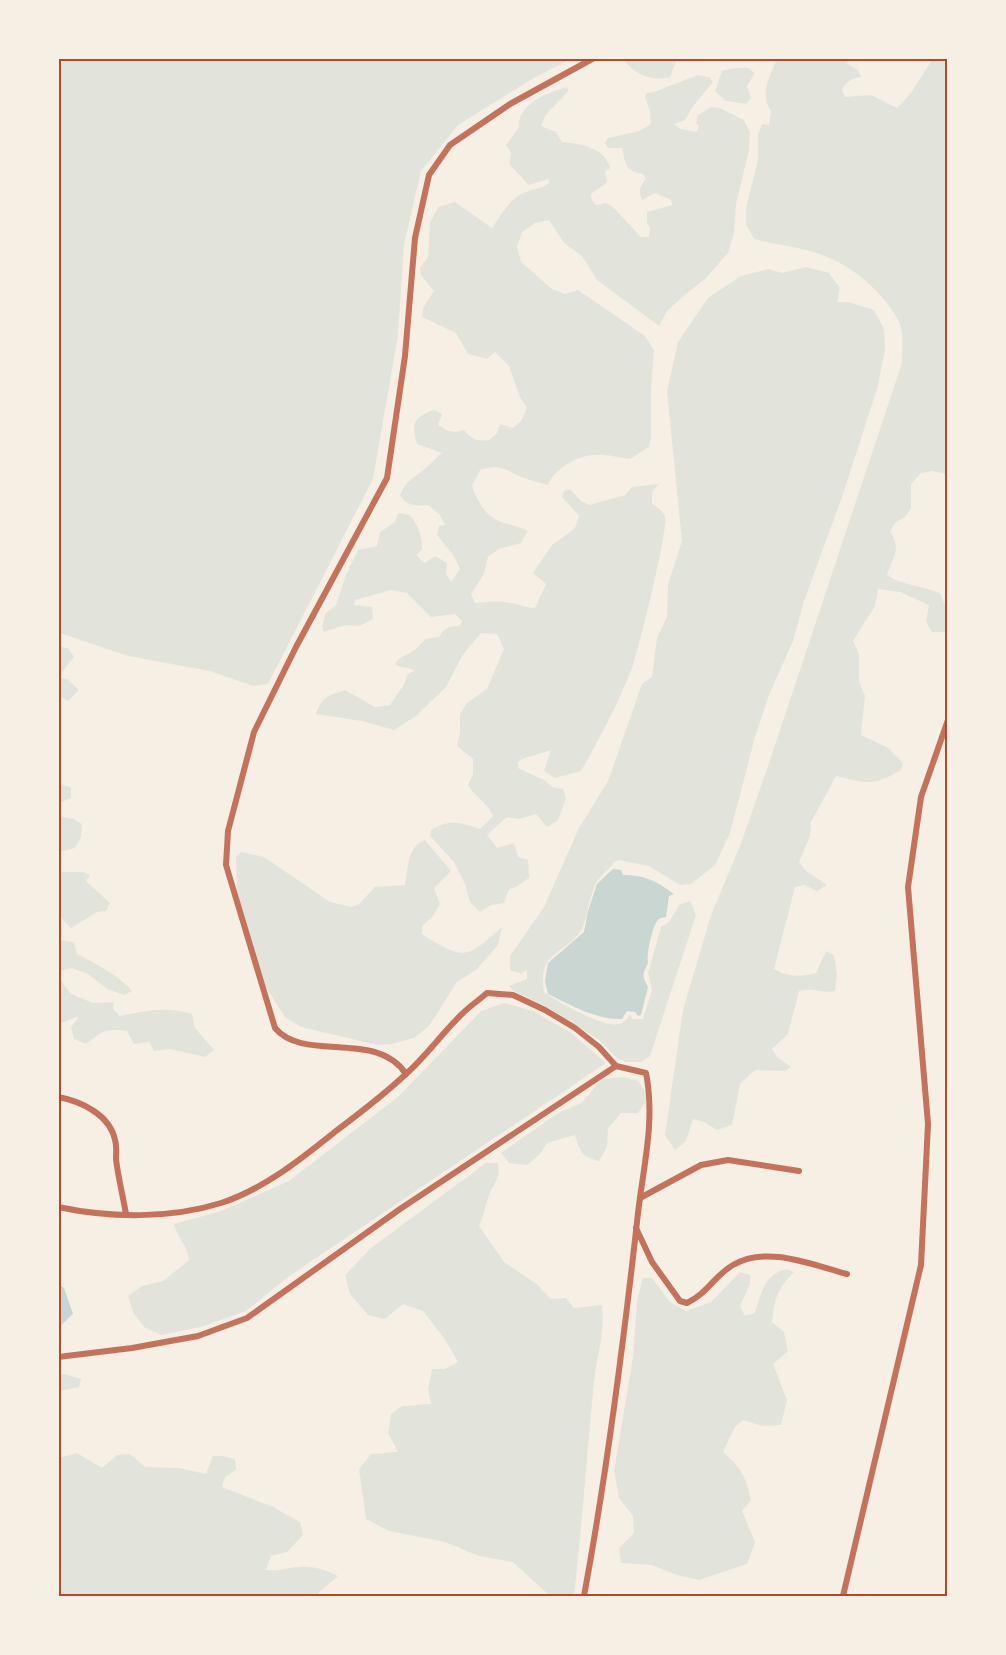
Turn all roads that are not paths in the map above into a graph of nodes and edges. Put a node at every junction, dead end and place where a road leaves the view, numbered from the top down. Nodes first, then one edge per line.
1 (594, 58) edge
2 (948, 720) edge
3 (616, 1066) junction
4 (406, 1074) junction
5 (58, 1097) edge
6 (799, 1171) dead end
7 (640, 1198) junction
8 (58, 1207) edge
9 (126, 1214) junction
10 (636, 1227) junction
11 (847, 1274) dead end
12 (58, 1357) edge
13 (584, 1596) edge
14 (843, 1596) edge

1 - 4 street
2 - 14 street
3 - 4 street
3 - 7 street
3 - 12 street
4 - 9 street
5 - 9 street
6 - 7 street
7 - 10 street
8 - 9 street
10 - 11 street
10 - 13 street

